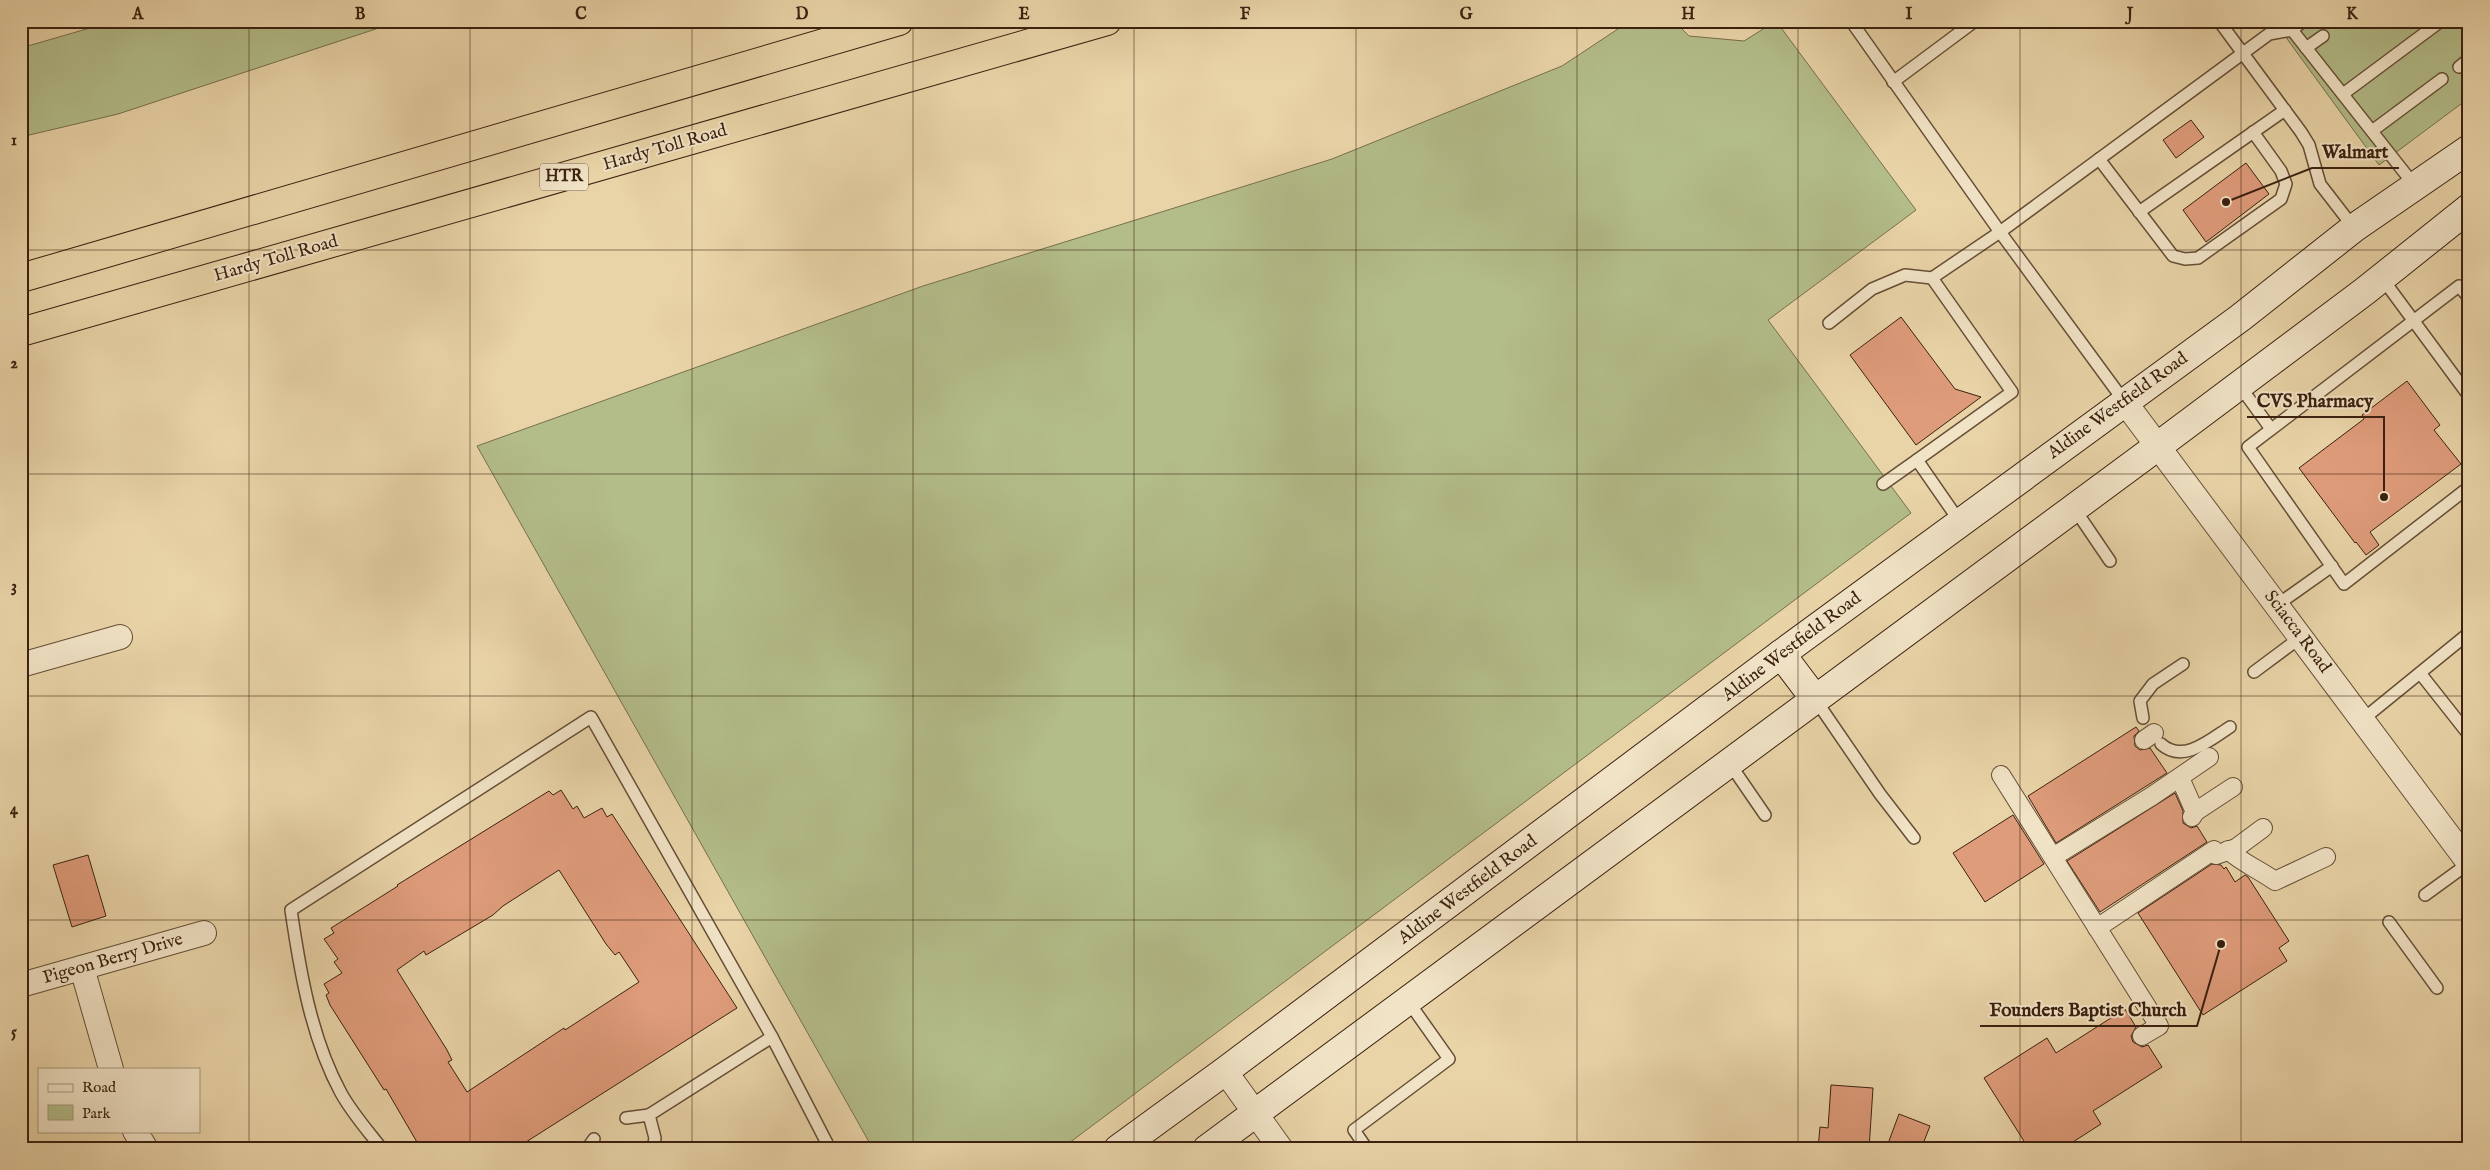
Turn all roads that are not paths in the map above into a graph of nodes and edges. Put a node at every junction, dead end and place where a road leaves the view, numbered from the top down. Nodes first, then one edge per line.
1 (899, 21) edge
2 (1107, 21) edge
3 (1850, 21) edge
4 (1975, 21) edge
5 (2219, 21) edge
6 (2303, 21) edge
7 (2441, 21) edge
8 (2292, 30) junction
9 (2323, 36) dead end
10 (2306, 48) junction
11 (2242, 52) junction
12 (2469, 59) edge
13 (2459, 67) dead end
14 (2442, 79) dead end
15 (1894, 82) junction
16 (2343, 94) junction
17 (2285, 110) junction
18 (2372, 131) junction
19 (2253, 132) junction
20 (2469, 149) edge
21 (2098, 159) junction
22 (2415, 186) junction
23 (2469, 208) edge
24 (2140, 212) junction
25 (2354, 228) junction
26 (2000, 232) junction
27 (21, 278) edge
28 (1932, 278) junction
29 (2382, 278) junction
30 (2469, 298) edge
31 (2413, 321) junction
32 (1828, 323) dead end
33 (21, 332) edge
34 (2239, 385) junction
35 (2469, 396) edge
36 (2124, 400) junction
37 (2271, 429) junction
38 (2158, 446) junction
39 (1917, 460) junction
40 (1883, 484) dead end
41 (2469, 487) edge
42 (2074, 508) junction
43 (1960, 522) junction
44 (2110, 561) dead end
45 (2332, 566) junction
46 (2277, 606) junction
47 (2469, 633) edge
48 (120, 637) dead end
49 (2301, 637) junction
50 (1781, 654) junction
51 (2183, 664) dead end
52 (21, 665) edge
53 (2254, 672) dead end
54 (2420, 673) junction
55 (1815, 699) junction
56 (2143, 718) dead end
57 (2362, 720) junction
58 (2230, 727) dead end
59 (2469, 735) edge
60 (2153, 739) dead end
61 (2209, 757) dead end
62 (1730, 764) junction
63 (2001, 775) dead end
64 (2180, 778) junction
65 (2234, 787) dead end
66 (1765, 815) dead end
67 (2263, 828) dead end
68 (1914, 838) dead end
69 (2228, 850) junction
70 (2326, 856) dead end
71 (2053, 857) junction
72 (2469, 863) edge
73 (2425, 895) dead end
74 (2388, 922) dead end
75 (2097, 928) junction
76 (204, 932) dead end
77 (82, 968) junction
78 (21, 986) edge
79 (2437, 988) dead end
80 (1408, 1001) junction
81 (2142, 1036) dead end
82 (772, 1037) junction
83 (111, 1068) edge
84 (1225, 1071) junction
85 (1256, 1113) junction
86 (649, 1115) junction
87 (626, 1118) dead end
88 (136, 1132) edge
89 (594, 1139) dead end
90 (146, 1149) edge
91 (382, 1149) edge
92 (587, 1149) edge
93 (653, 1149) edge
94 (830, 1149) edge
95 (1118, 1149) edge
96 (1207, 1149) edge
97 (1281, 1149) edge
98 (1367, 1149) edge

1 - 27 highway
2 - 33 highway, Hardy Toll Road / HTR
3 - 15 lane
4 - 15 lane
5 - 11 lane
6 - 8 lane
7 - 16 lane
8 - 10 lane
8 - 11 lane
9 - 10 lane
10 - 16 lane
11 - 17 lane
11 - 21 lane
12 - 13 lane
14 - 18 lane
15 - 26 lane
16 - 18 lane
17 - 19 lane
17 - 25 lane
18 - 22 lane
19 - 24 lane
19 - 24 lane
20 - 22 main road, Aldine Westfield Road
21 - 24 lane
21 - 26 lane
22 - 25 main road, Aldine Westfield Road
23 - 29 main road
25 - 36 main road, Aldine Westfield Road
26 - 28 lane
26 - 36 lane
28 - 32 lane
28 - 39 lane
29 - 31 lane
29 - 34 main road
30 - 31 lane
31 - 35 lane
31 - 37 lane
34 - 37 lane
34 - 38 main road
36 - 38 street, Sciacca Road
36 - 43 main road, Aldine Westfield Road
37 - 45 lane
38 - 42 main road
38 - 46 street, Sciacca Road
39 - 40 lane
39 - 43 lane
41 - 45 lane
42 - 44 lane
42 - 55 main road
43 - 50 main road, Aldine Westfield Road
45 - 46 lane
46 - 49 street, Sciacca Road
47 - 54 lane
48 - 52 street
49 - 53 lane
49 - 57 street, Sciacca Road
50 - 55 main road
50 - 84 main road, Aldine Westfield Road
51 - 56 lane
54 - 57 lane
54 - 59 lane
55 - 62 main road
55 - 68 lane
57 - 72 street, Sciacca Road
58 - 60 lane
61 - 64 street
62 - 66 lane
62 - 80 main road
63 - 71 street
64 - 65 street
64 - 71 street
67 - 69 street
69 - 70 street
69 - 75 street
71 - 75 street
72 - 73 lane
74 - 79 lane
75 - 81 street
76 - 77 street, Pigeon Berry Drive
77 - 78 street, Pigeon Berry Drive
77 - 83 street
80 - 85 main road
80 - 98 lane
82 - 86 lane
82 - 91 lane
82 - 94 lane
84 - 85 street
84 - 95 main road, Aldine Westfield Road
85 - 96 main road
85 - 97 street
86 - 87 lane
86 - 93 lane
88 - 90 street
89 - 92 lane

